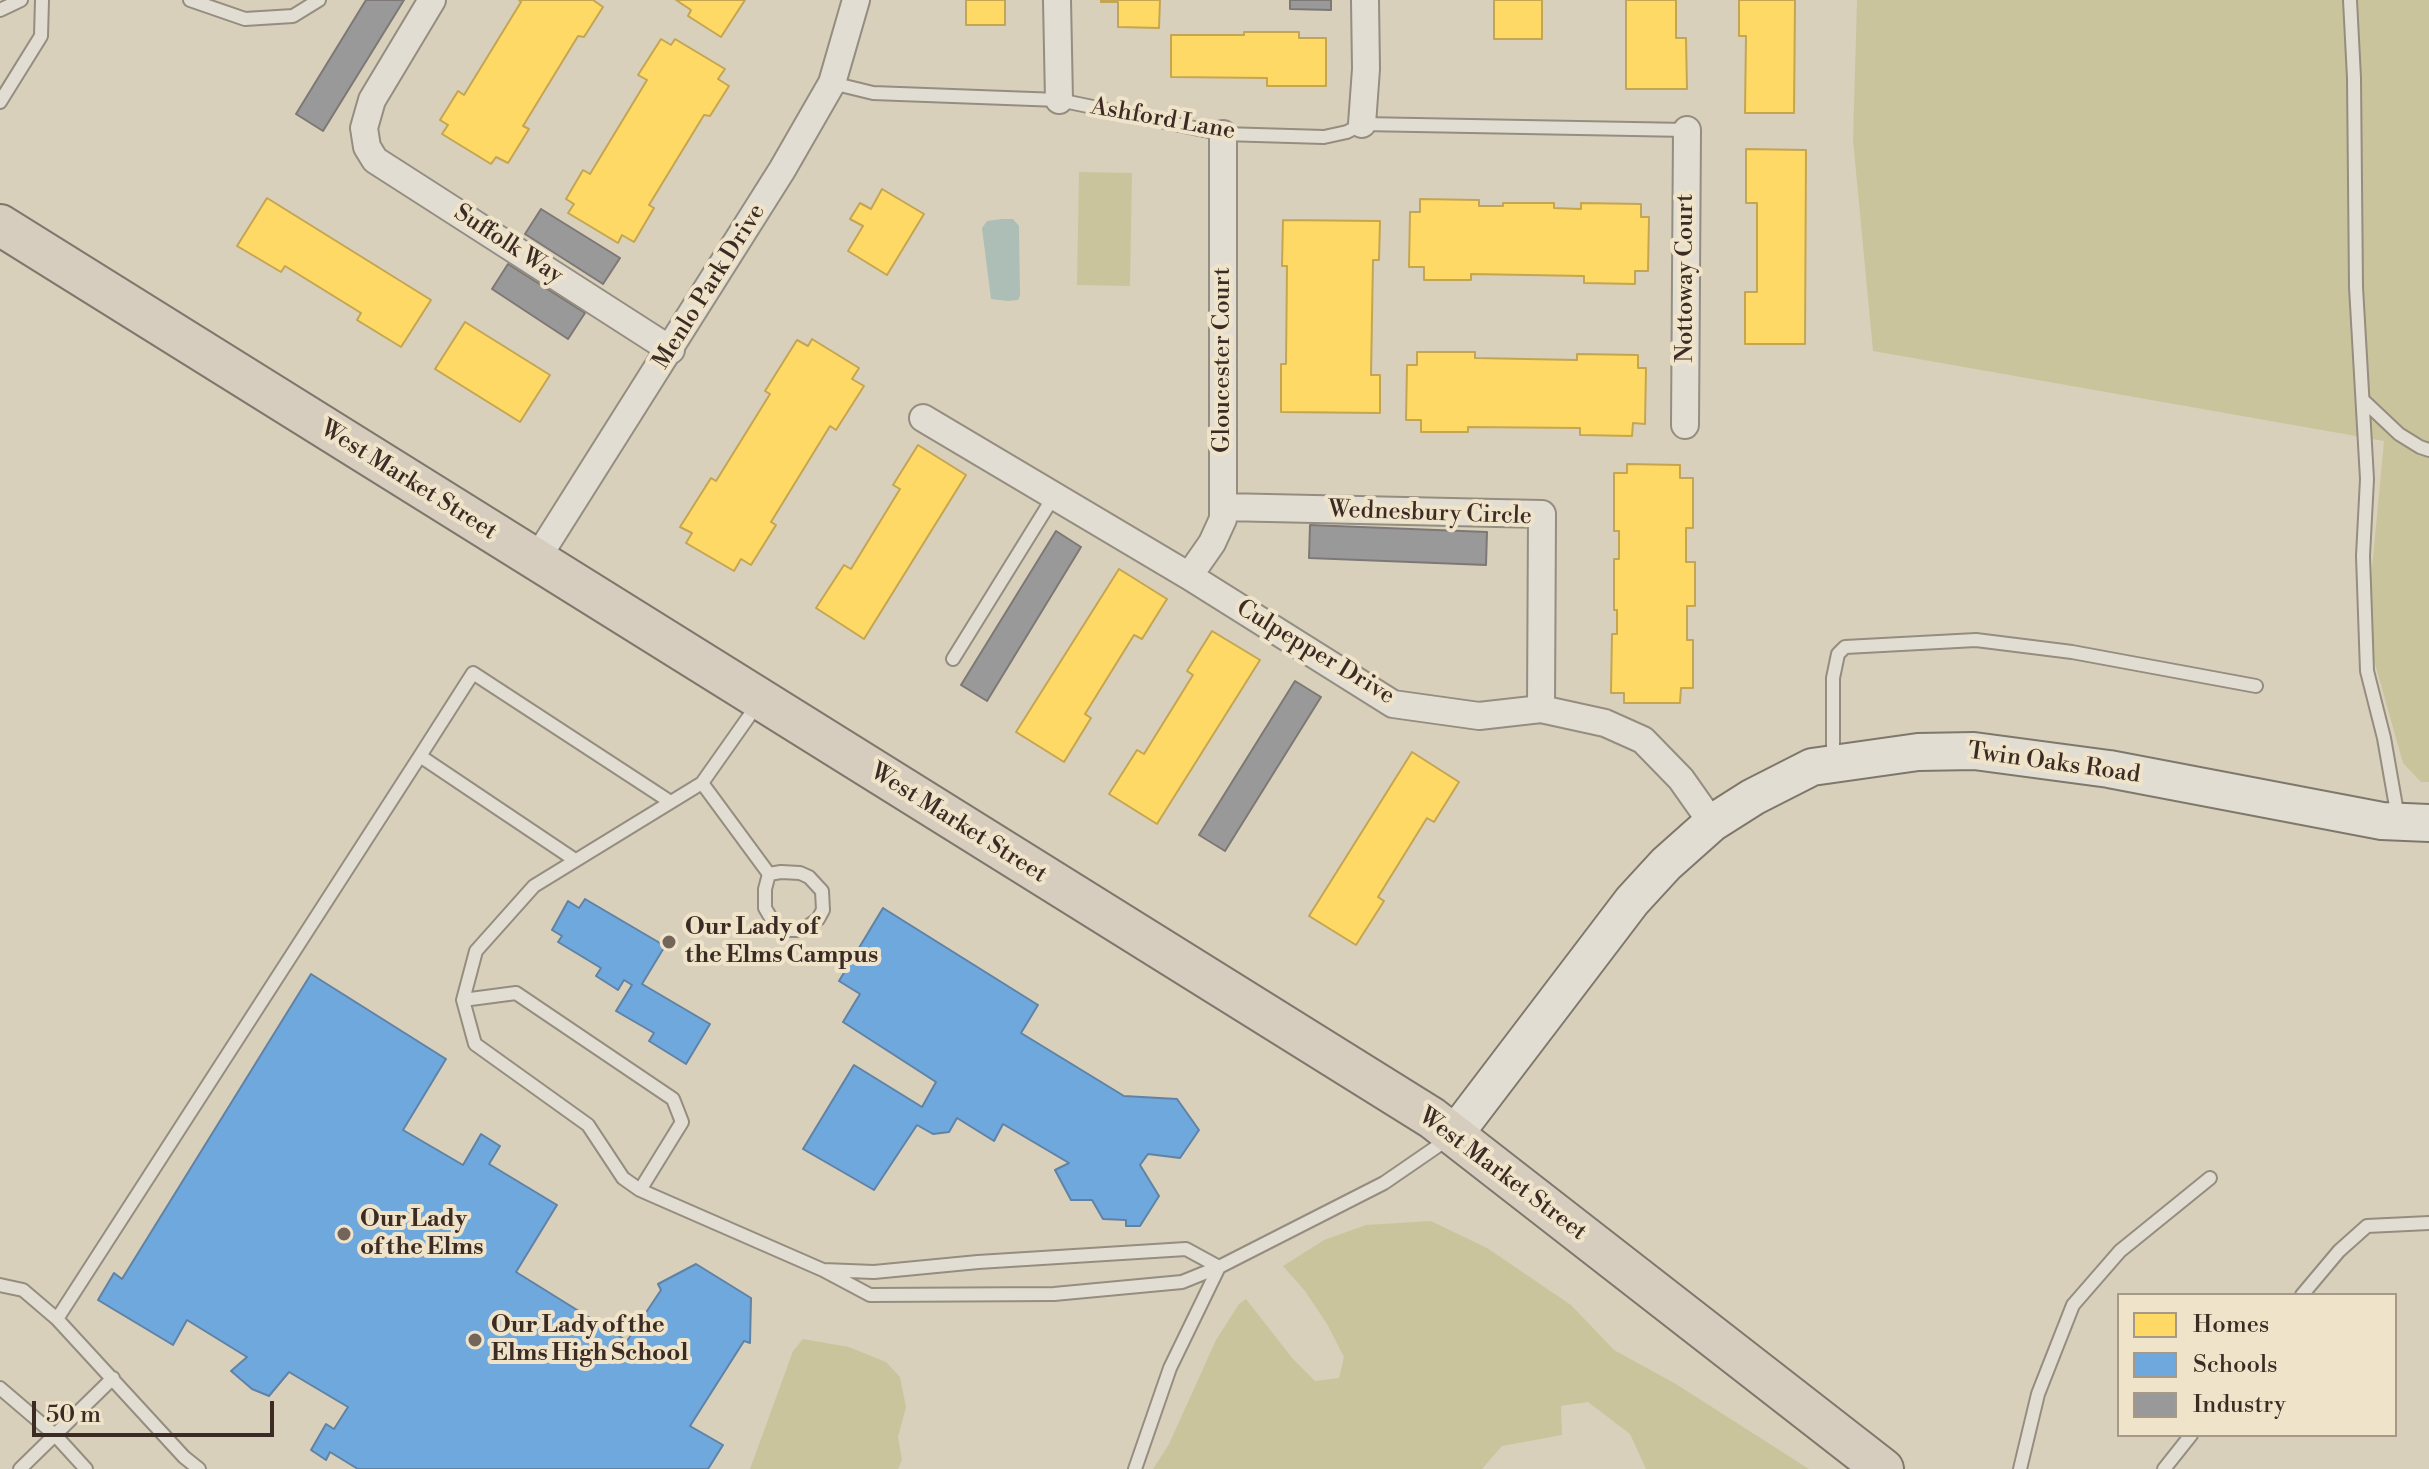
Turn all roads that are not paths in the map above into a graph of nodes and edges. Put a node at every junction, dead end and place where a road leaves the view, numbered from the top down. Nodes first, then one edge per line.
1 (21, 0) edge
2 (42, 0) edge
3 (319, 0) edge
4 (432, 0) edge
5 (856, 0) edge
6 (1057, 0) edge
7 (1365, 0) edge
8 (2350, 0) edge
9 (197, 1) edge
10 (0, 10) edge
11 (832, 83) junction
12 (1059, 100) junction
13 (0, 102) edge
14 (1362, 124) junction
15 (1687, 130) joint
16 (1223, 134) junction
17 (0, 225) edge
18 (671, 350) junction
19 (2363, 400) junction
20 (923, 418) dead end
21 (1685, 425) dead end
22 (2429, 450) edge
23 (1054, 496) junction
24 (1223, 507) junction
25 (536, 560) junction
26 (1189, 576) junction
27 (953, 659) dead end
28 (2256, 686) dead end
29 (760, 700) junction
30 (1541, 709) junction
31 (420, 756) junction
32 (1833, 764) junction
33 (702, 783) junction
34 (669, 801) junction
35 (2414, 822) edge
36 (1712, 823) junction
37 (575, 860) junction
38 (769, 874) junction
39 (463, 1000) junction
40 (1454, 1135) junction
41 (2210, 1178) dead end
42 (640, 1190) junction
43 (2429, 1223) edge
44 (1219, 1267) junction
45 (823, 1270) junction
46 (0, 1285) edge
47 (2304, 1293) edge
48 (57, 1319) junction
49 (113, 1378) junction
50 (0, 1388) edge
51 (55, 1435) junction
52 (2189, 1437) edge
53 (20, 1469) edge
54 (86, 1469) edge
55 (199, 1469) edge
56 (1135, 1469) edge
57 (1883, 1469) edge
58 (2020, 1469) edge
59 (2164, 1469) edge

1 - 10 lane
2 - 13 lane
3 - 9 lane
4 - 18 street, Suffolk Way
5 - 11 street, Menlo Park Drive
6 - 12 street
7 - 14 street
8 - 19 lane
11 - 12 lane, Ashford Lane
11 - 18 street, Menlo Park Drive
12 - 16 lane, Ashford Lane
14 - 15 lane, Ashford Lane
14 - 16 lane, Ashford Lane
15 - 21 street, Nottoway Court
16 - 24 street, Gloucester Court
17 - 25 main road, West Market Street
18 - 25 street, Menlo Park Drive
19 - 22 lane
19 - 35 lane
20 - 23 street, Culpepper Drive
23 - 26 street, Culpepper Drive
23 - 27 lane
24 - 26 street, Gloucester Court
24 - 30 street, Wednesbury Circle
25 - 29 main road, West Market Street
26 - 30 street, Culpepper Drive
28 - 32 lane
29 - 33 lane
29 - 40 main road, West Market Street
30 - 36 street, Culpepper Drive
31 - 34 lane
31 - 37 lane
31 - 48 lane
32 - 35 main road, Twin Oaks Road
32 - 36 main road, Twin Oaks Road
33 - 34 lane
33 - 38 lane
34 - 37 lane
36 - 40 main road, Twin Oaks Road
37 - 39 lane
38 - 38 lane
39 - 42 lane
39 - 42 lane
40 - 44 lane
40 - 57 main road, West Market Street
41 - 58 lane
42 - 45 lane
43 - 47 lane
44 - 45 lane
44 - 45 lane
44 - 56 lane
46 - 48 lane
48 - 49 lane
49 - 51 lane
49 - 55 lane
50 - 51 lane
51 - 53 lane
51 - 54 lane
52 - 59 lane

